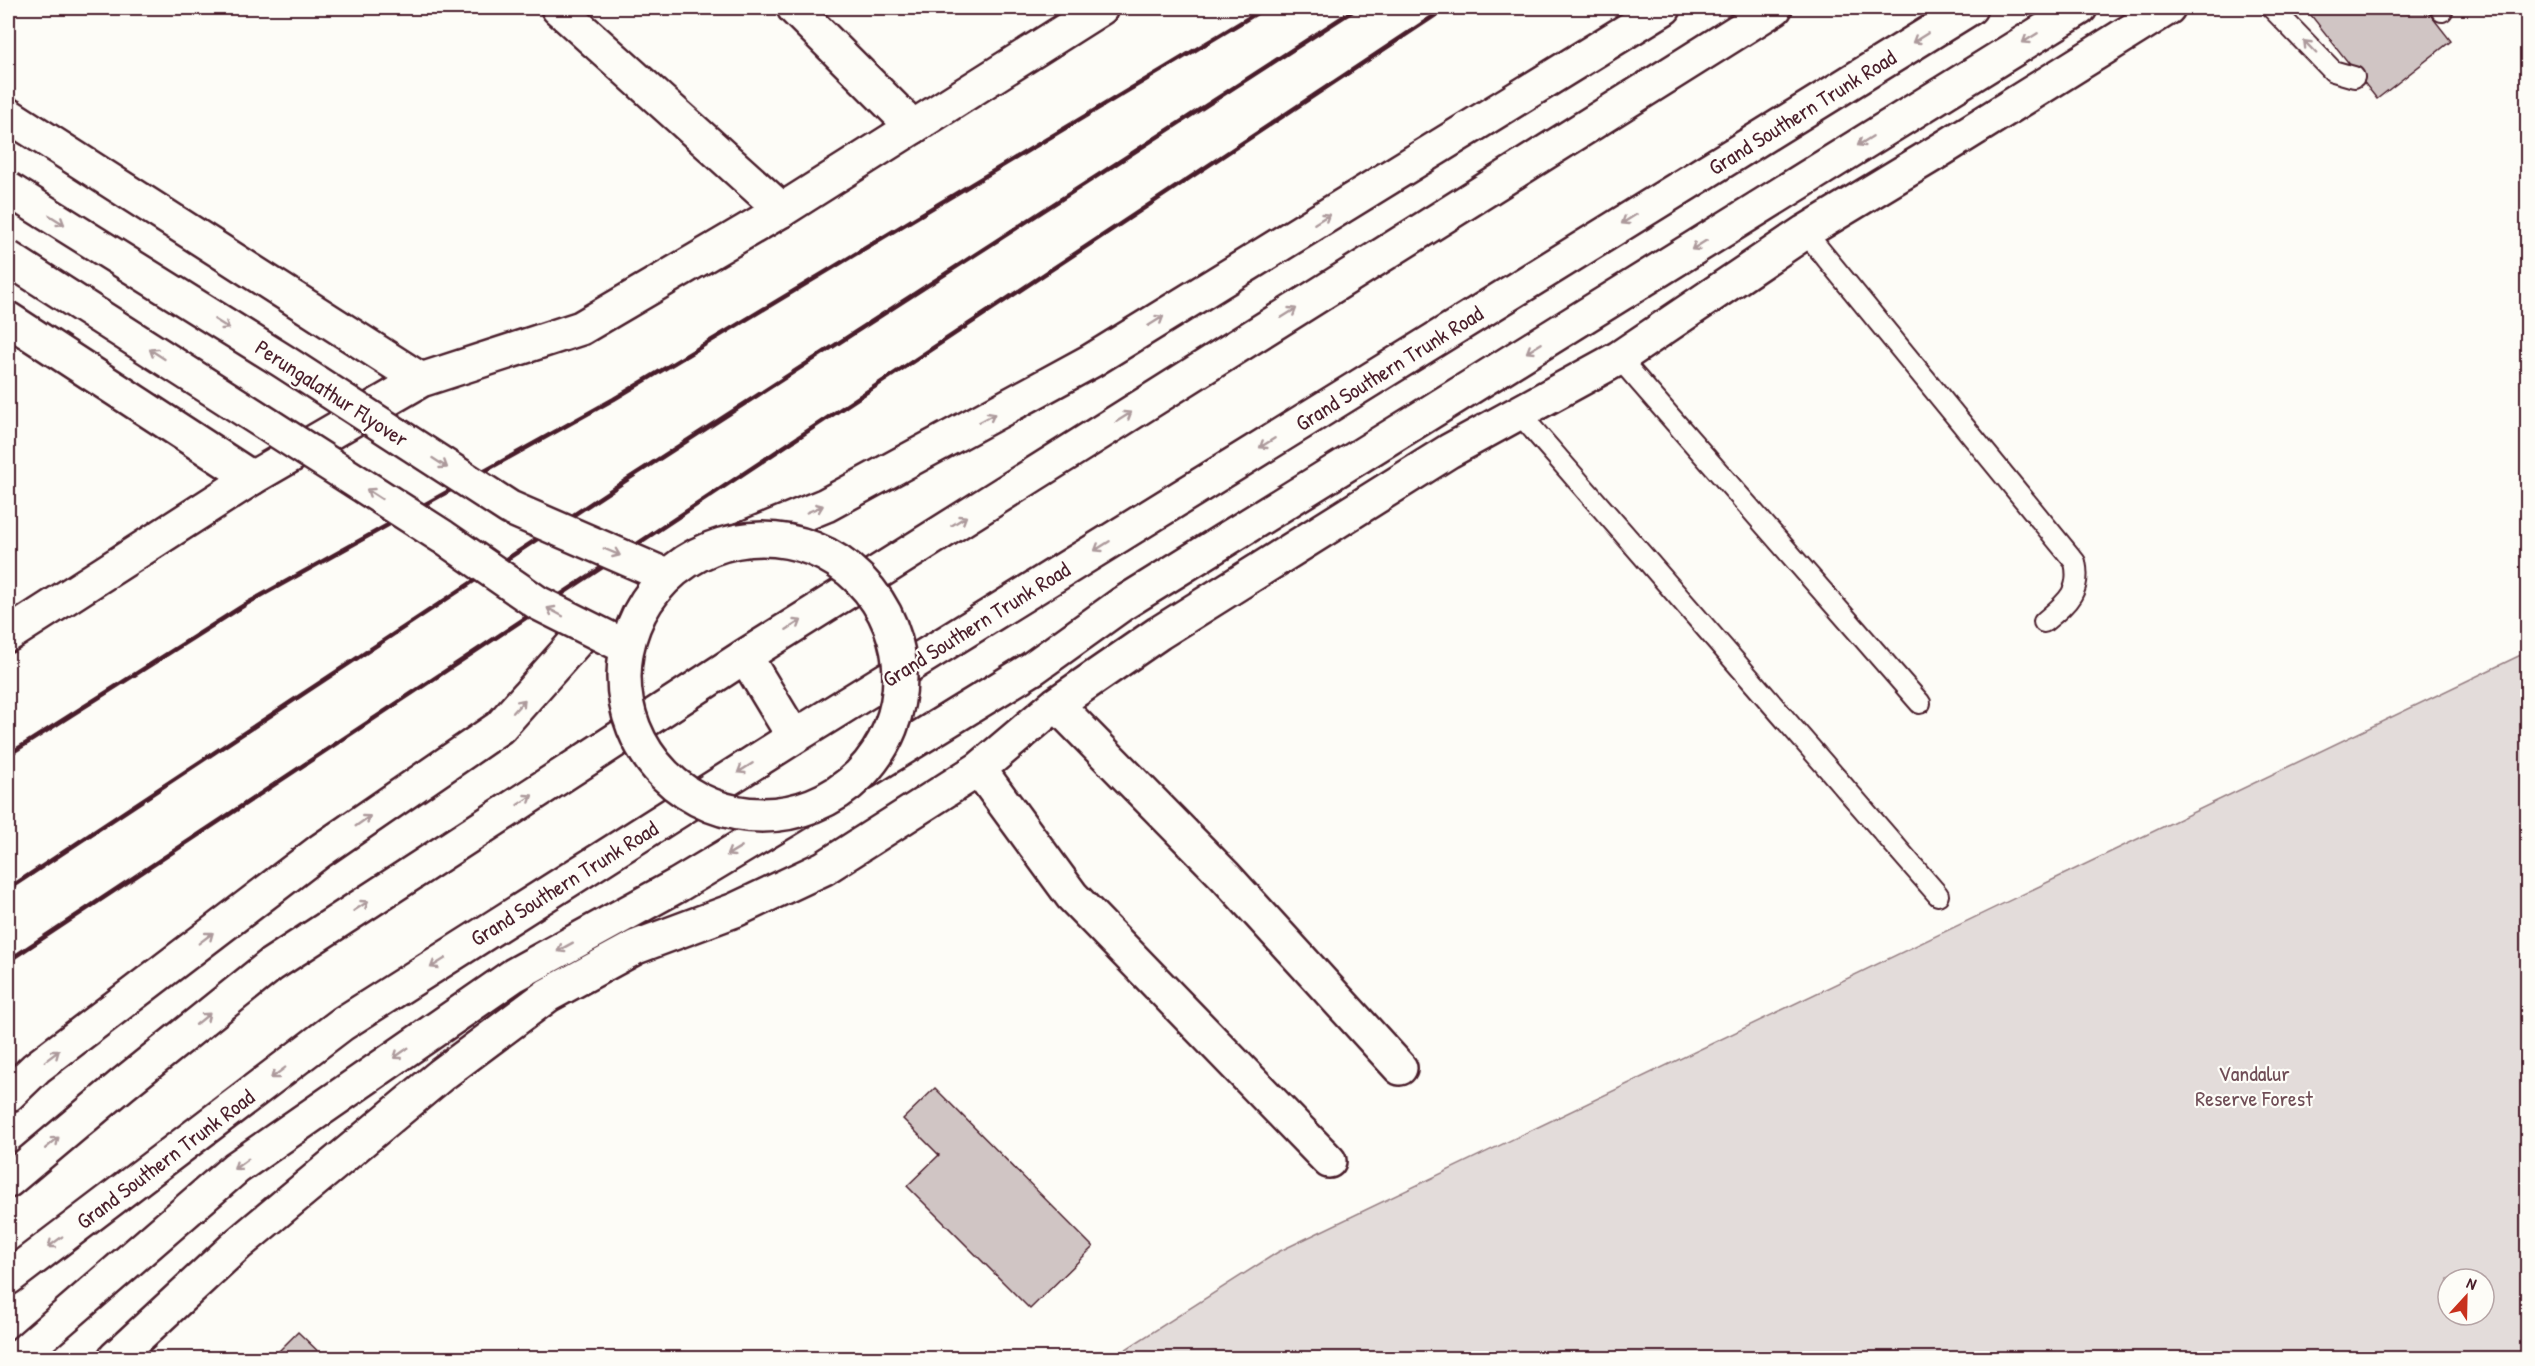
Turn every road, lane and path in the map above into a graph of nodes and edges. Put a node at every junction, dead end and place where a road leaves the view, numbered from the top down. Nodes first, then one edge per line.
1 (558, 8) edge
2 (794, 8) edge
3 (1101, 8) edge
4 (1664, 8) edge
5 (1775, 8) edge
6 (1970, 8) edge
7 (2080, 8) edge
8 (2168, 8) edge
9 (2272, 8) edge
10 (2354, 77) dead end
11 (8, 114) edge
12 (913, 127) junction
13 (8, 189) edge
14 (782, 210) junction
15 (1805, 232) junction
16 (8, 258) edge
17 (8, 319) edge
18 (1619, 358) junction
19 (421, 380) junction
20 (1518, 412) junction
21 (252, 478) junction
22 (741, 540) junction
23 (667, 576) junction
24 (2044, 622) dead end
25 (587, 629) junction
26 (8, 635) edge
27 (626, 647) junction
28 (745, 656) junction
29 (1056, 704) junction
30 (1920, 704) dead end
31 (794, 737) junction
32 (979, 769) junction
33 (864, 772) junction
34 (802, 810) junction
35 (1938, 895) dead end
36 (1400, 1068) dead end
37 (8, 1095) edge
38 (1329, 1161) dead end
39 (8, 1180) edge
40 (8, 1278) edge
41 (17, 1359) edge
42 (115, 1359) edge

1 - 14 main road
2 - 12 main road
3 - 12 main road
22 -> 4 main road
28 -> 5 main road
6 -> 31 main road, Grand Southern Trunk Road
7 -> 33 main road
8 - 15 main road
10 -> 9 lane
11 - 19 main road
12 - 14 main road
13 -> 23 main road, Perungalathur Flyover, bridge
14 - 19 main road
15 - 18 main road
15 - 24 lane
25 -> 16 main road, bridge
17 - 21 main road
18 - 20 main road
18 - 30 lane
19 - 21 main road
20 - 29 main road
20 - 35 lane
21 - 26 main road
22 - 23 main road, bridge
22 - 33 main road, bridge
23 - 27 main road, bridge
25 - 27 main road, bridge
37 -> 25 main road
27 - 34 main road, bridge
28 - 31 main road
39 -> 28 main road
29 - 32 main road
29 - 36 main road
31 -> 40 main road, Grand Southern Trunk Road
32 - 38 main road
32 - 42 main road
33 - 34 main road, bridge
34 -> 41 main road

